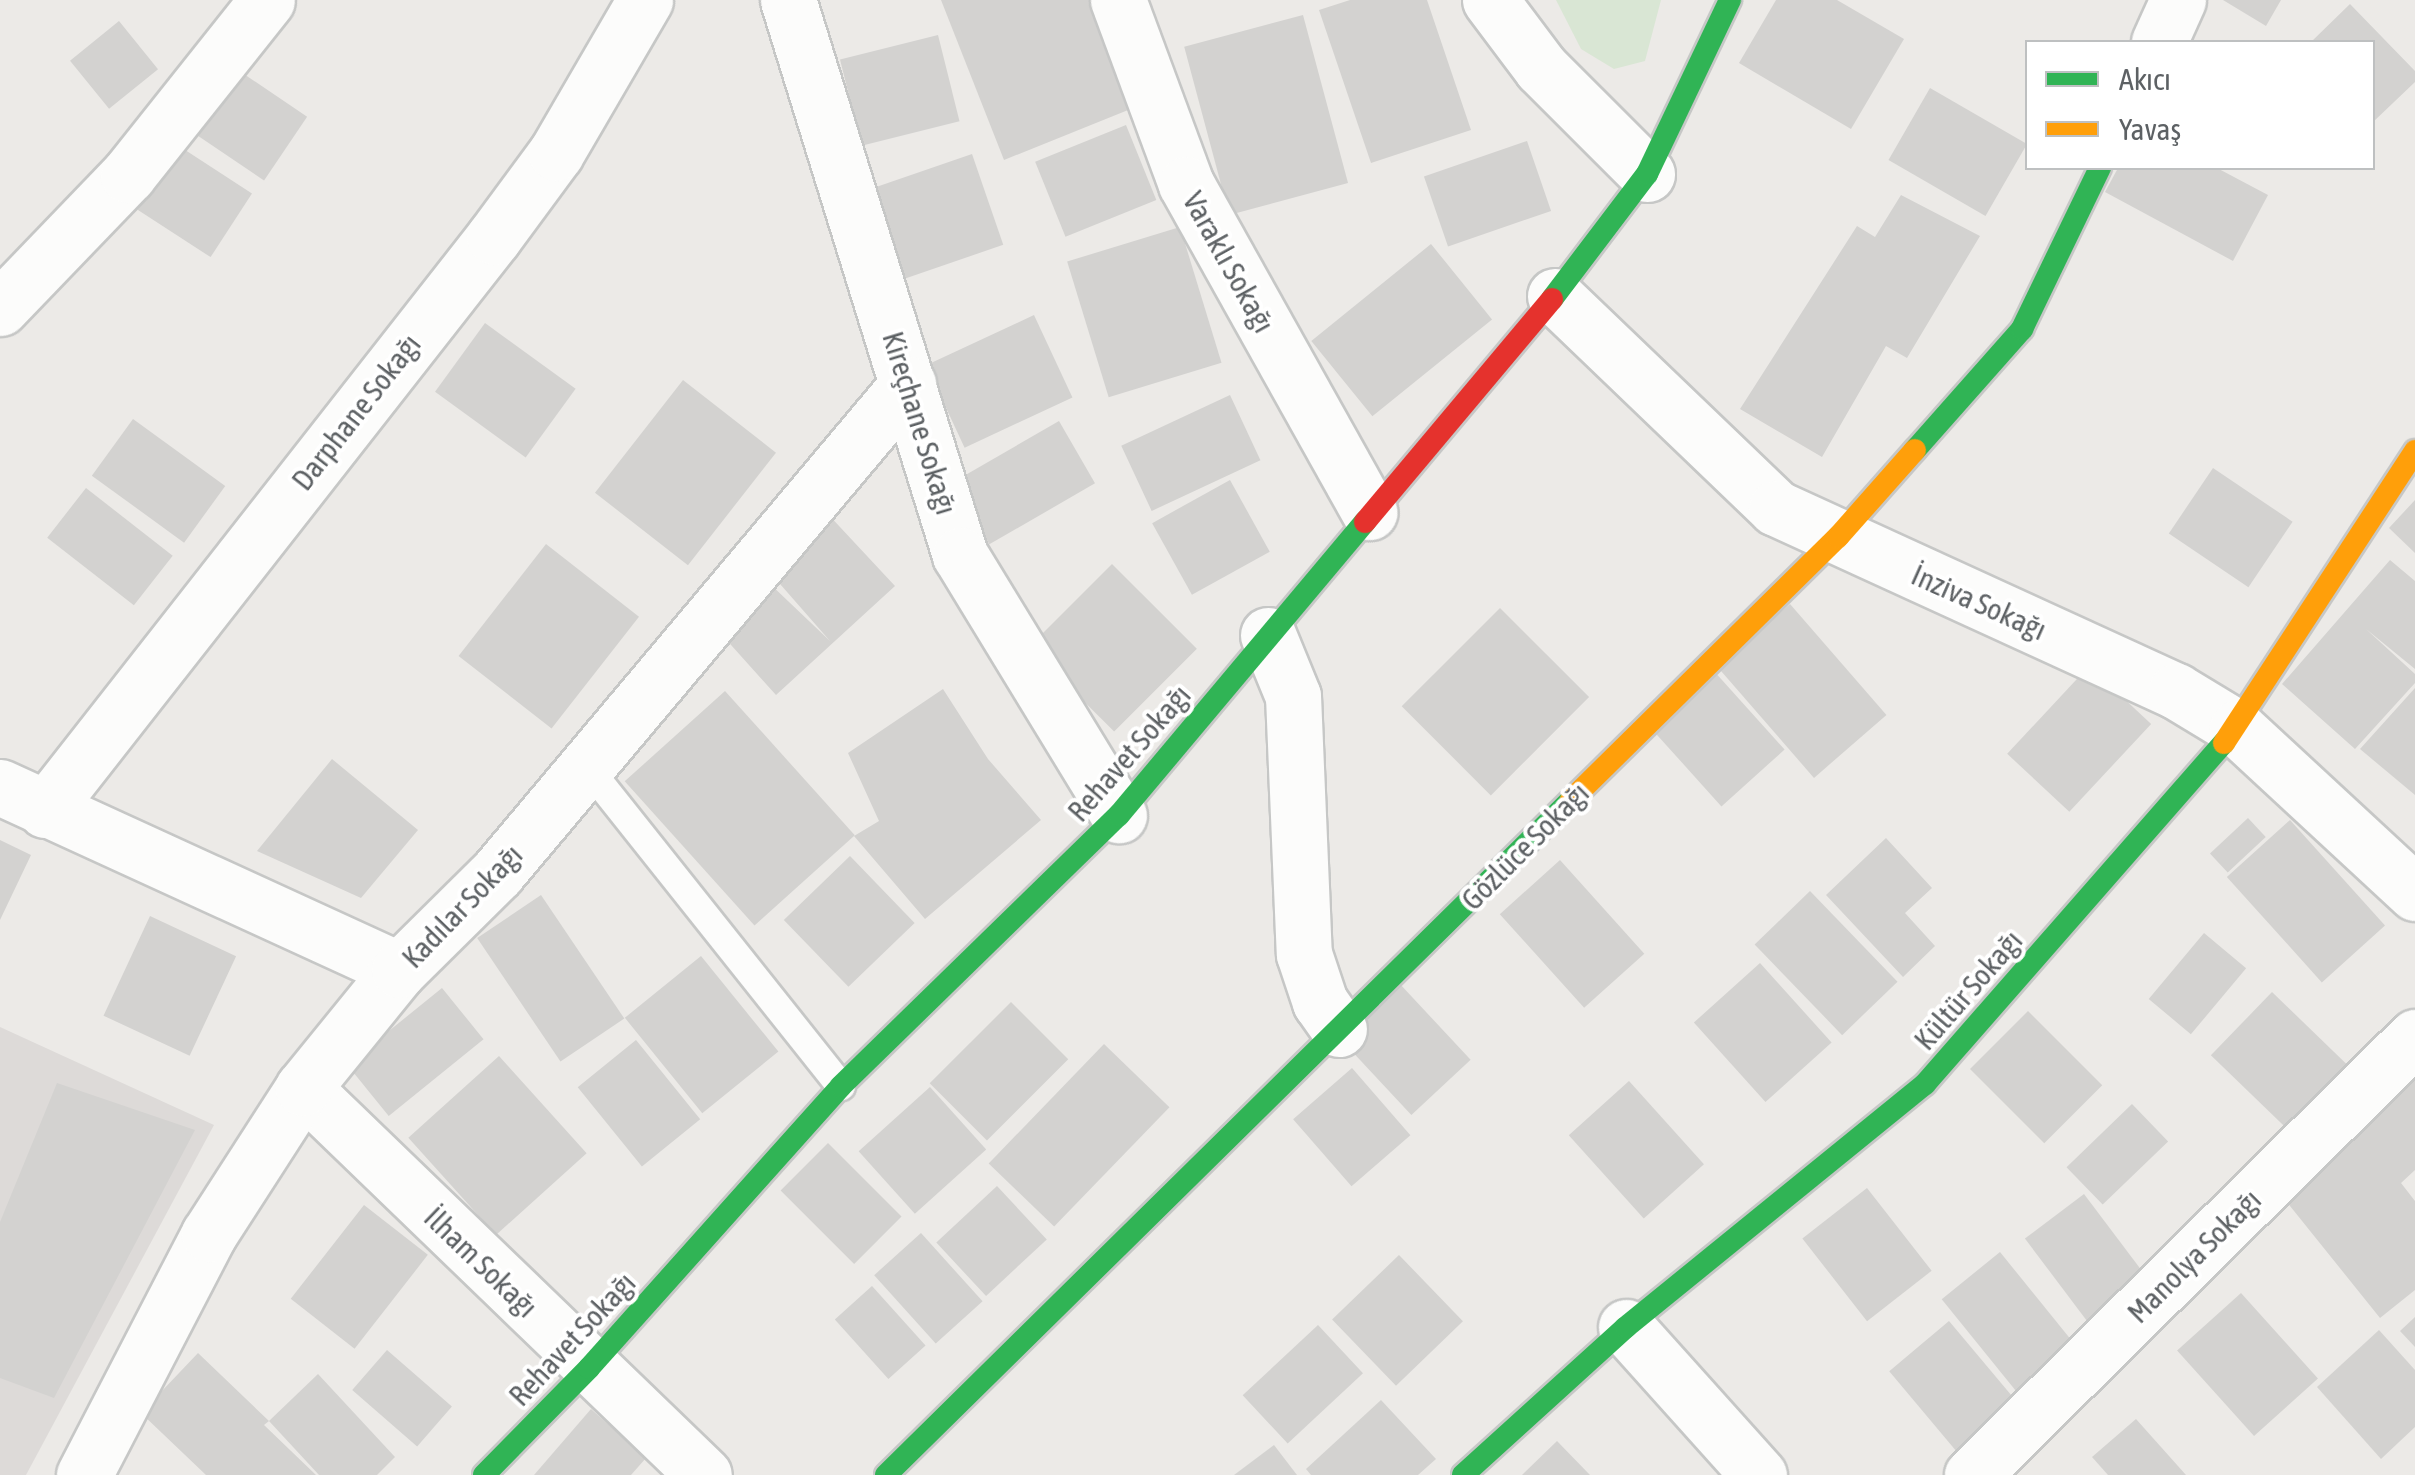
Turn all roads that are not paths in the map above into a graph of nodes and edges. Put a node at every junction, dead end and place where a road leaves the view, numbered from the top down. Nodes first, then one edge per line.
1 (267, 0) edge
2 (645, 0) edge
3 (788, 0) edge
4 (1118, 0) edge
5 (1490, 0) edge
6 (1730, 0) edge
7 (2178, 0) edge
8 (2160, 40) edge
9 (2099, 170) edge
10 (1647, 174) junction
11 (1555, 296) junction
12 (0, 308) edge
13 (908, 384) junction
14 (2415, 451) edge
15 (1369, 512) junction
16 (1838, 537) junction
17 (1268, 636) junction
18 (2236, 728) junction
19 (587, 767) junction
20 (22, 799) edge
21 (1119, 815) junction
22 (2415, 893) edge
23 (399, 970) junction
24 (1339, 1028) junction
25 (2415, 1037) edge
26 (841, 1086) junction
27 (303, 1088) junction
28 (1626, 1327) junction
29 (589, 1368) junction
30 (84, 1475) edge
31 (484, 1475) edge
32 (704, 1475) edge
33 (886, 1475) edge
34 (1464, 1475) edge
35 (1759, 1475) edge
36 (1972, 1475) edge

1 - 12 street
2 - 20 street, Darphane Sokağı
3 - 13 street, Kireçhane Sokağı
4 - 15 street, Varaklı Sokağı
5 - 10 street
6 - 10 street, Rehavet Sokağı
7 - 8 street
9 - 16 street, Gözlüce Sokağı
10 - 11 street, Rehavet Sokağı
11 - 15 street, Rehavet Sokağı
11 - 16 street, İnziva Sokağı
13 - 19 street, Kadılar Sokağı
13 - 21 street, Kireçhane Sokağı
14 - 18 street, Kültür Sokağı
15 - 17 street, Rehavet Sokağı
16 - 18 street, İnziva Sokağı
16 - 24 street, Gözlüce Sokağı
17 - 21 street, Rehavet Sokağı
17 - 24 street
18 - 22 street, İnziva Sokağı
18 - 28 street, Kültür Sokağı
19 - 23 street, Kadılar Sokağı
19 - 26 lane
20 - 23 street
21 - 26 street, Rehavet Sokağı
23 - 27 street, Kadılar Sokağı
24 - 33 street, Gözlüce Sokağı
25 - 36 street, Manolya Sokağı
26 - 29 street, Rehavet Sokağı
27 - 29 street, İlham Sokağı
27 - 30 street, Kadılar Sokağı
28 - 34 street, Kültür Sokağı
28 - 35 street
29 - 31 street, Rehavet Sokağı
29 - 32 street, İlham Sokağı

